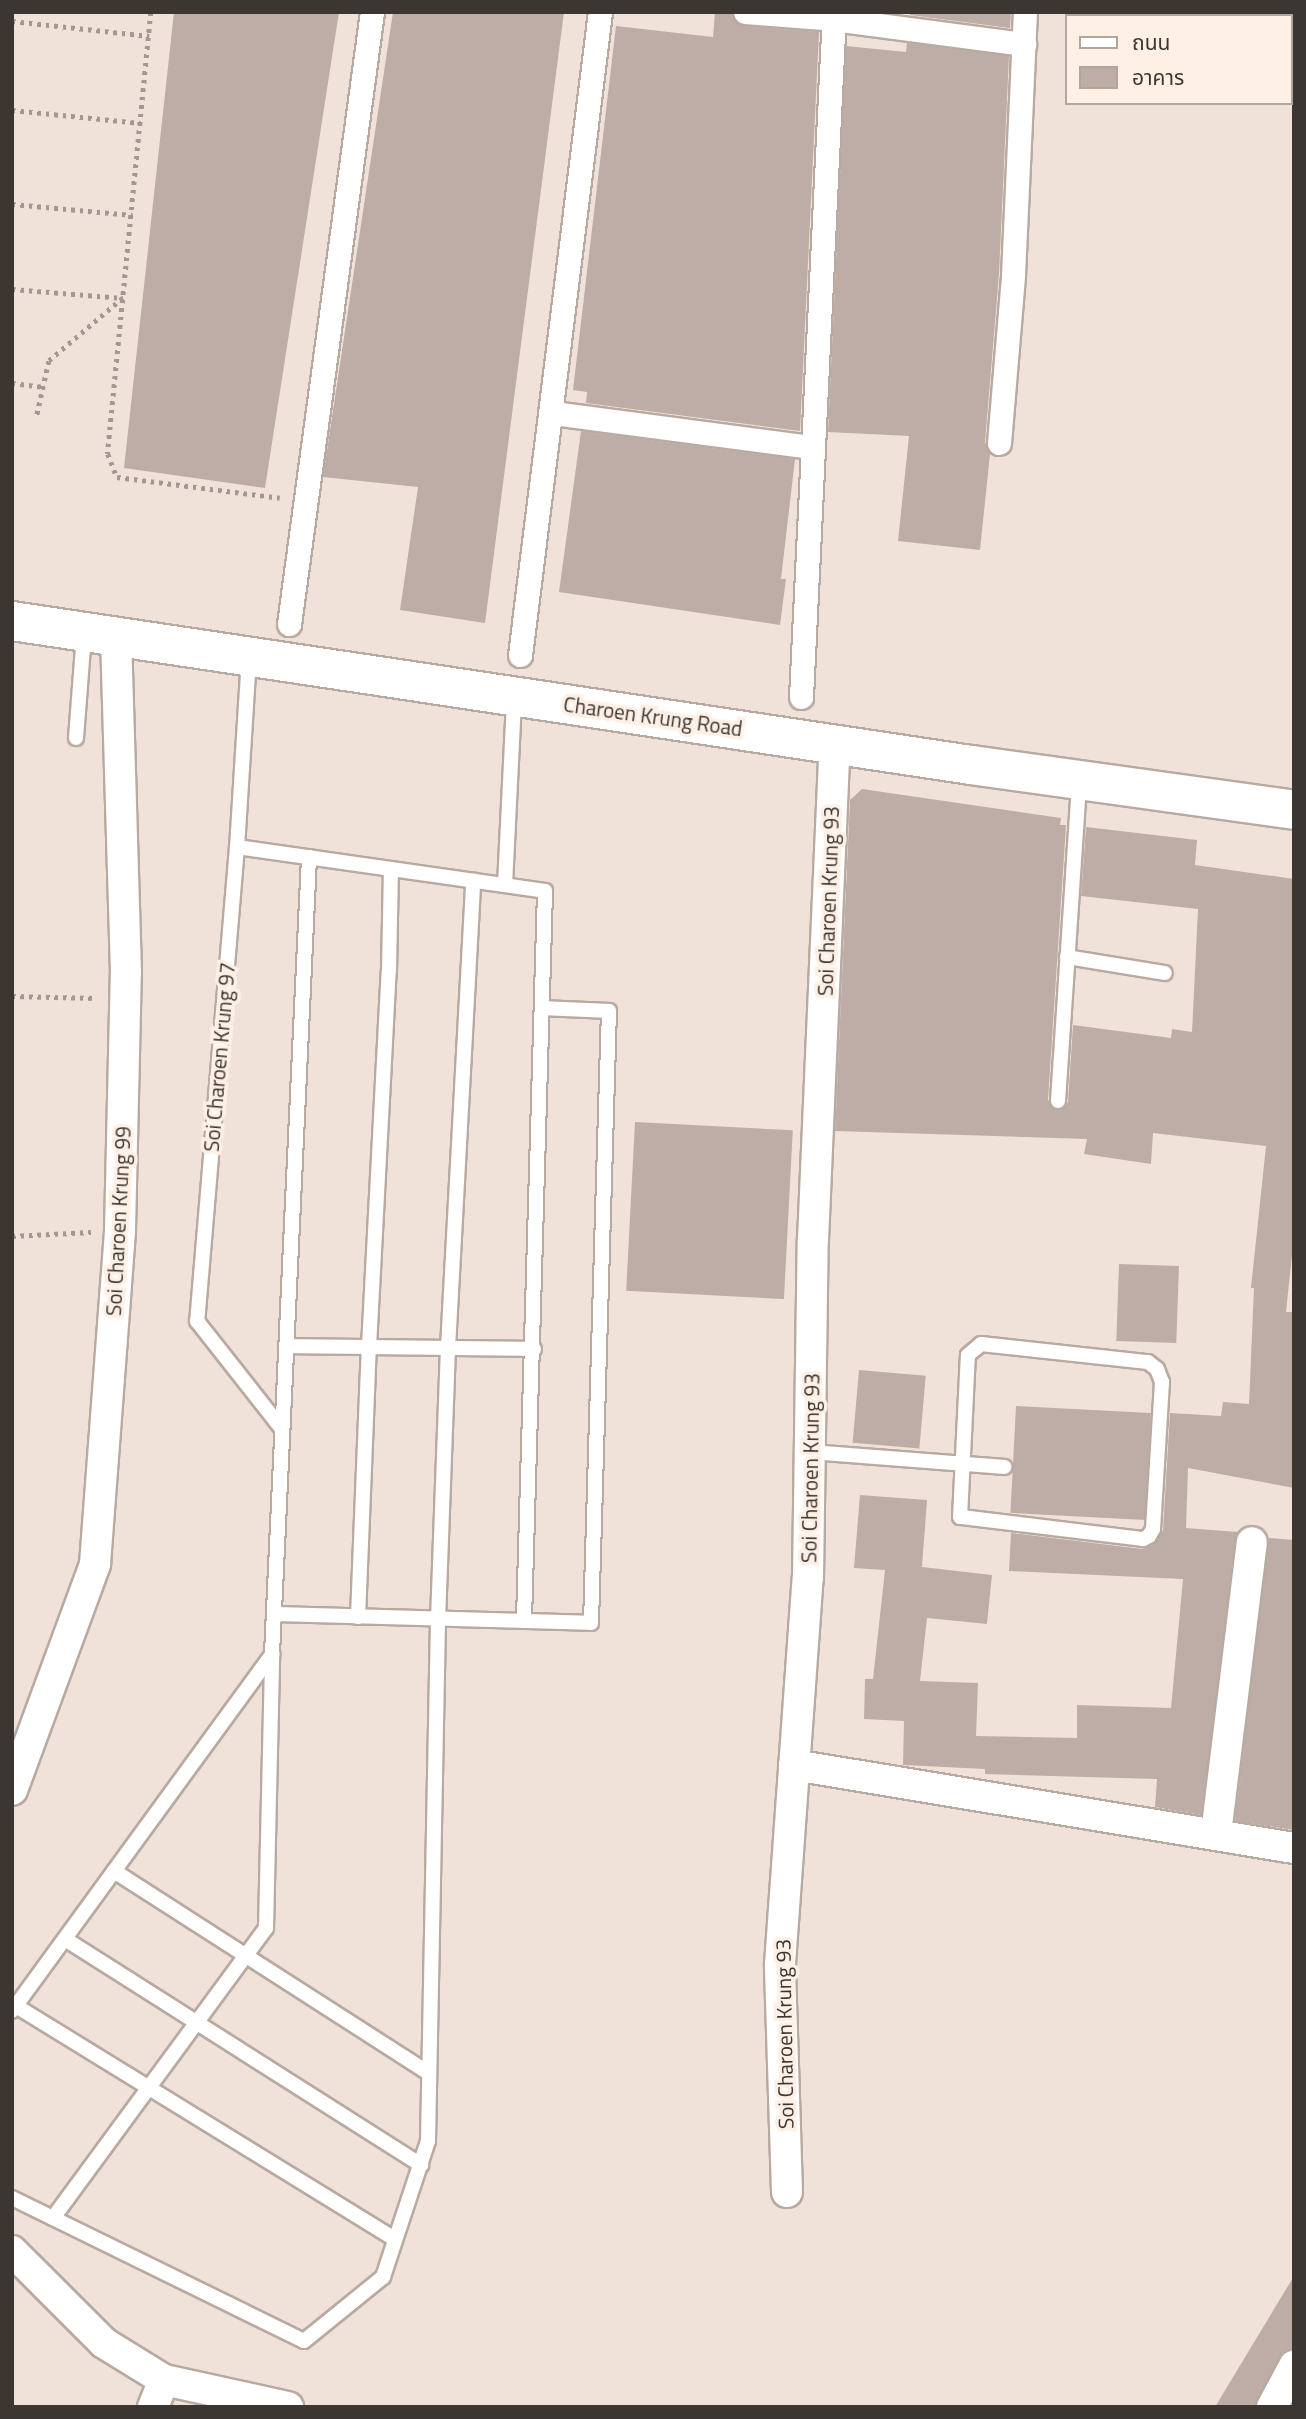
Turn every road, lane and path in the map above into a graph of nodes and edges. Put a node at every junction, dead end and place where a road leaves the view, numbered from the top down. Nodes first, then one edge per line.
1 (151, 12) edge
2 (372, 12) edge
3 (600, 12) edge
4 (746, 12) edge
5 (1025, 12) edge
6 (834, 16) edge
7 (12, 21) edge
8 (149, 36) junction
9 (1024, 44) junction
10 (12, 110) edge
11 (140, 123) junction
12 (12, 204) edge
13 (132, 215) junction
14 (12, 289) edge
15 (124, 298) junction
16 (12, 383) edge
17 (43, 387) junction
18 (553, 413) junction
19 (37, 415) dead end
20 (999, 443) dead end
21 (812, 447) junction
22 (306, 501) junction
23 (12, 621) edge
24 (289, 624) dead end
25 (100, 635) junction
26 (520, 655) dead end
27 (249, 656) junction
28 (515, 695) junction
29 (801, 697) dead end
30 (76, 738) dead end
31 (835, 743) junction
32 (1079, 780) junction
33 (1294, 810) edge
34 (237, 847) junction
35 (309, 857) junction
36 (391, 869) junction
37 (473, 881) junction
38 (505, 885) junction
39 (1067, 957) junction
40 (1165, 974) dead end
41 (12, 996) edge
42 (99, 999) dead end
43 (542, 1008) junction
44 (1058, 1101) dead end
45 (120, 1230) junction
46 (12, 1236) edge
47 (286, 1346) junction
48 (369, 1347) junction
49 (448, 1348) junction
50 (534, 1349) junction
51 (282, 1429) junction
52 (811, 1452) junction
53 (961, 1465) junction
54 (1004, 1467) dead end
55 (1252, 1542) dead end
56 (274, 1614) junction
57 (358, 1617) junction
58 (438, 1620) junction
59 (524, 1622) junction
60 (272, 1654) junction
61 (794, 1765) junction
62 (12, 1790) edge
63 (1216, 1834) junction
64 (1294, 1848) edge
65 (114, 1871) junction
66 (65, 1939) junction
67 (246, 1955) junction
68 (14, 2008) edge
69 (197, 2022) junction
70 (429, 2073) junction
71 (149, 2088) junction
72 (421, 2165) junction
73 (787, 2192) dead end
74 (12, 2198) edge
75 (53, 2218) junction
76 (396, 2239) junction
77 (12, 2251) edge
78 (1294, 2366) edge
79 (158, 2393) edge
80 (1281, 2403) edge
81 (288, 2407) edge

1 - 8 path
2 - 22 street
3 - 18 street
4 - 6 street
5 - 9 street
6 - 9 street
6 - 21 street
7 - 8 path
8 - 11 path
9 - 20 street
10 - 11 path
11 - 13 path
12 - 13 path
13 - 15 path
14 - 15 path
15 - 17 path
15 - 22 path
16 - 17 path
17 - 19 path
18 - 21 street
18 - 26 street
21 - 29 street
22 - 24 street
23 - 25 main road, Charoen Krung Road
25 - 27 main road, Charoen Krung Road
25 - 30 lane
25 - 45 street, Soi Charoen Krung 99
27 - 28 main road, Charoen Krung Road
27 - 34 lane, Soi Charoen Krung 97
28 - 31 main road, Charoen Krung Road
28 - 38 lane
31 - 32 main road, Charoen Krung Road
31 - 52 street, Soi Charoen Krung 93
32 - 33 main road, Charoen Krung Road
32 - 39 lane
34 - 35 lane
34 - 51 lane, Soi Charoen Krung 97
35 - 36 lane
35 - 47 lane
36 - 37 lane
36 - 48 lane
37 - 38 lane
37 - 49 lane
38 - 43 lane
39 - 40 lane
39 - 44 lane
41 - 42 path
43 - 50 lane
43 - 59 lane
45 - 46 path
45 - 62 street, Soi Charoen Krung 99
47 - 48 lane
47 - 51 lane
48 - 49 lane
48 - 57 lane
49 - 50 lane
49 - 58 lane
50 - 59 lane
51 - 56 lane
52 - 53 lane
52 - 61 street, Soi Charoen Krung 93
53 - 53 lane
53 - 54 lane
55 - 63 street
56 - 57 lane
56 - 60 lane
57 - 58 lane
58 - 59 lane
58 - 70 lane
60 - 65 lane
60 - 67 lane
61 - 63 street
61 - 73 street, Soi Charoen Krung 93
63 - 64 street
65 - 66 lane
65 - 67 lane
66 - 68 lane
66 - 69 lane
67 - 69 lane
67 - 70 lane
68 - 71 lane
69 - 71 lane
69 - 72 lane
70 - 72 lane
71 - 75 lane
71 - 76 lane
72 - 76 lane
74 - 75 lane
75 - 76 lane
77 - 79 street
78 - 80 street
79 - 81 street

